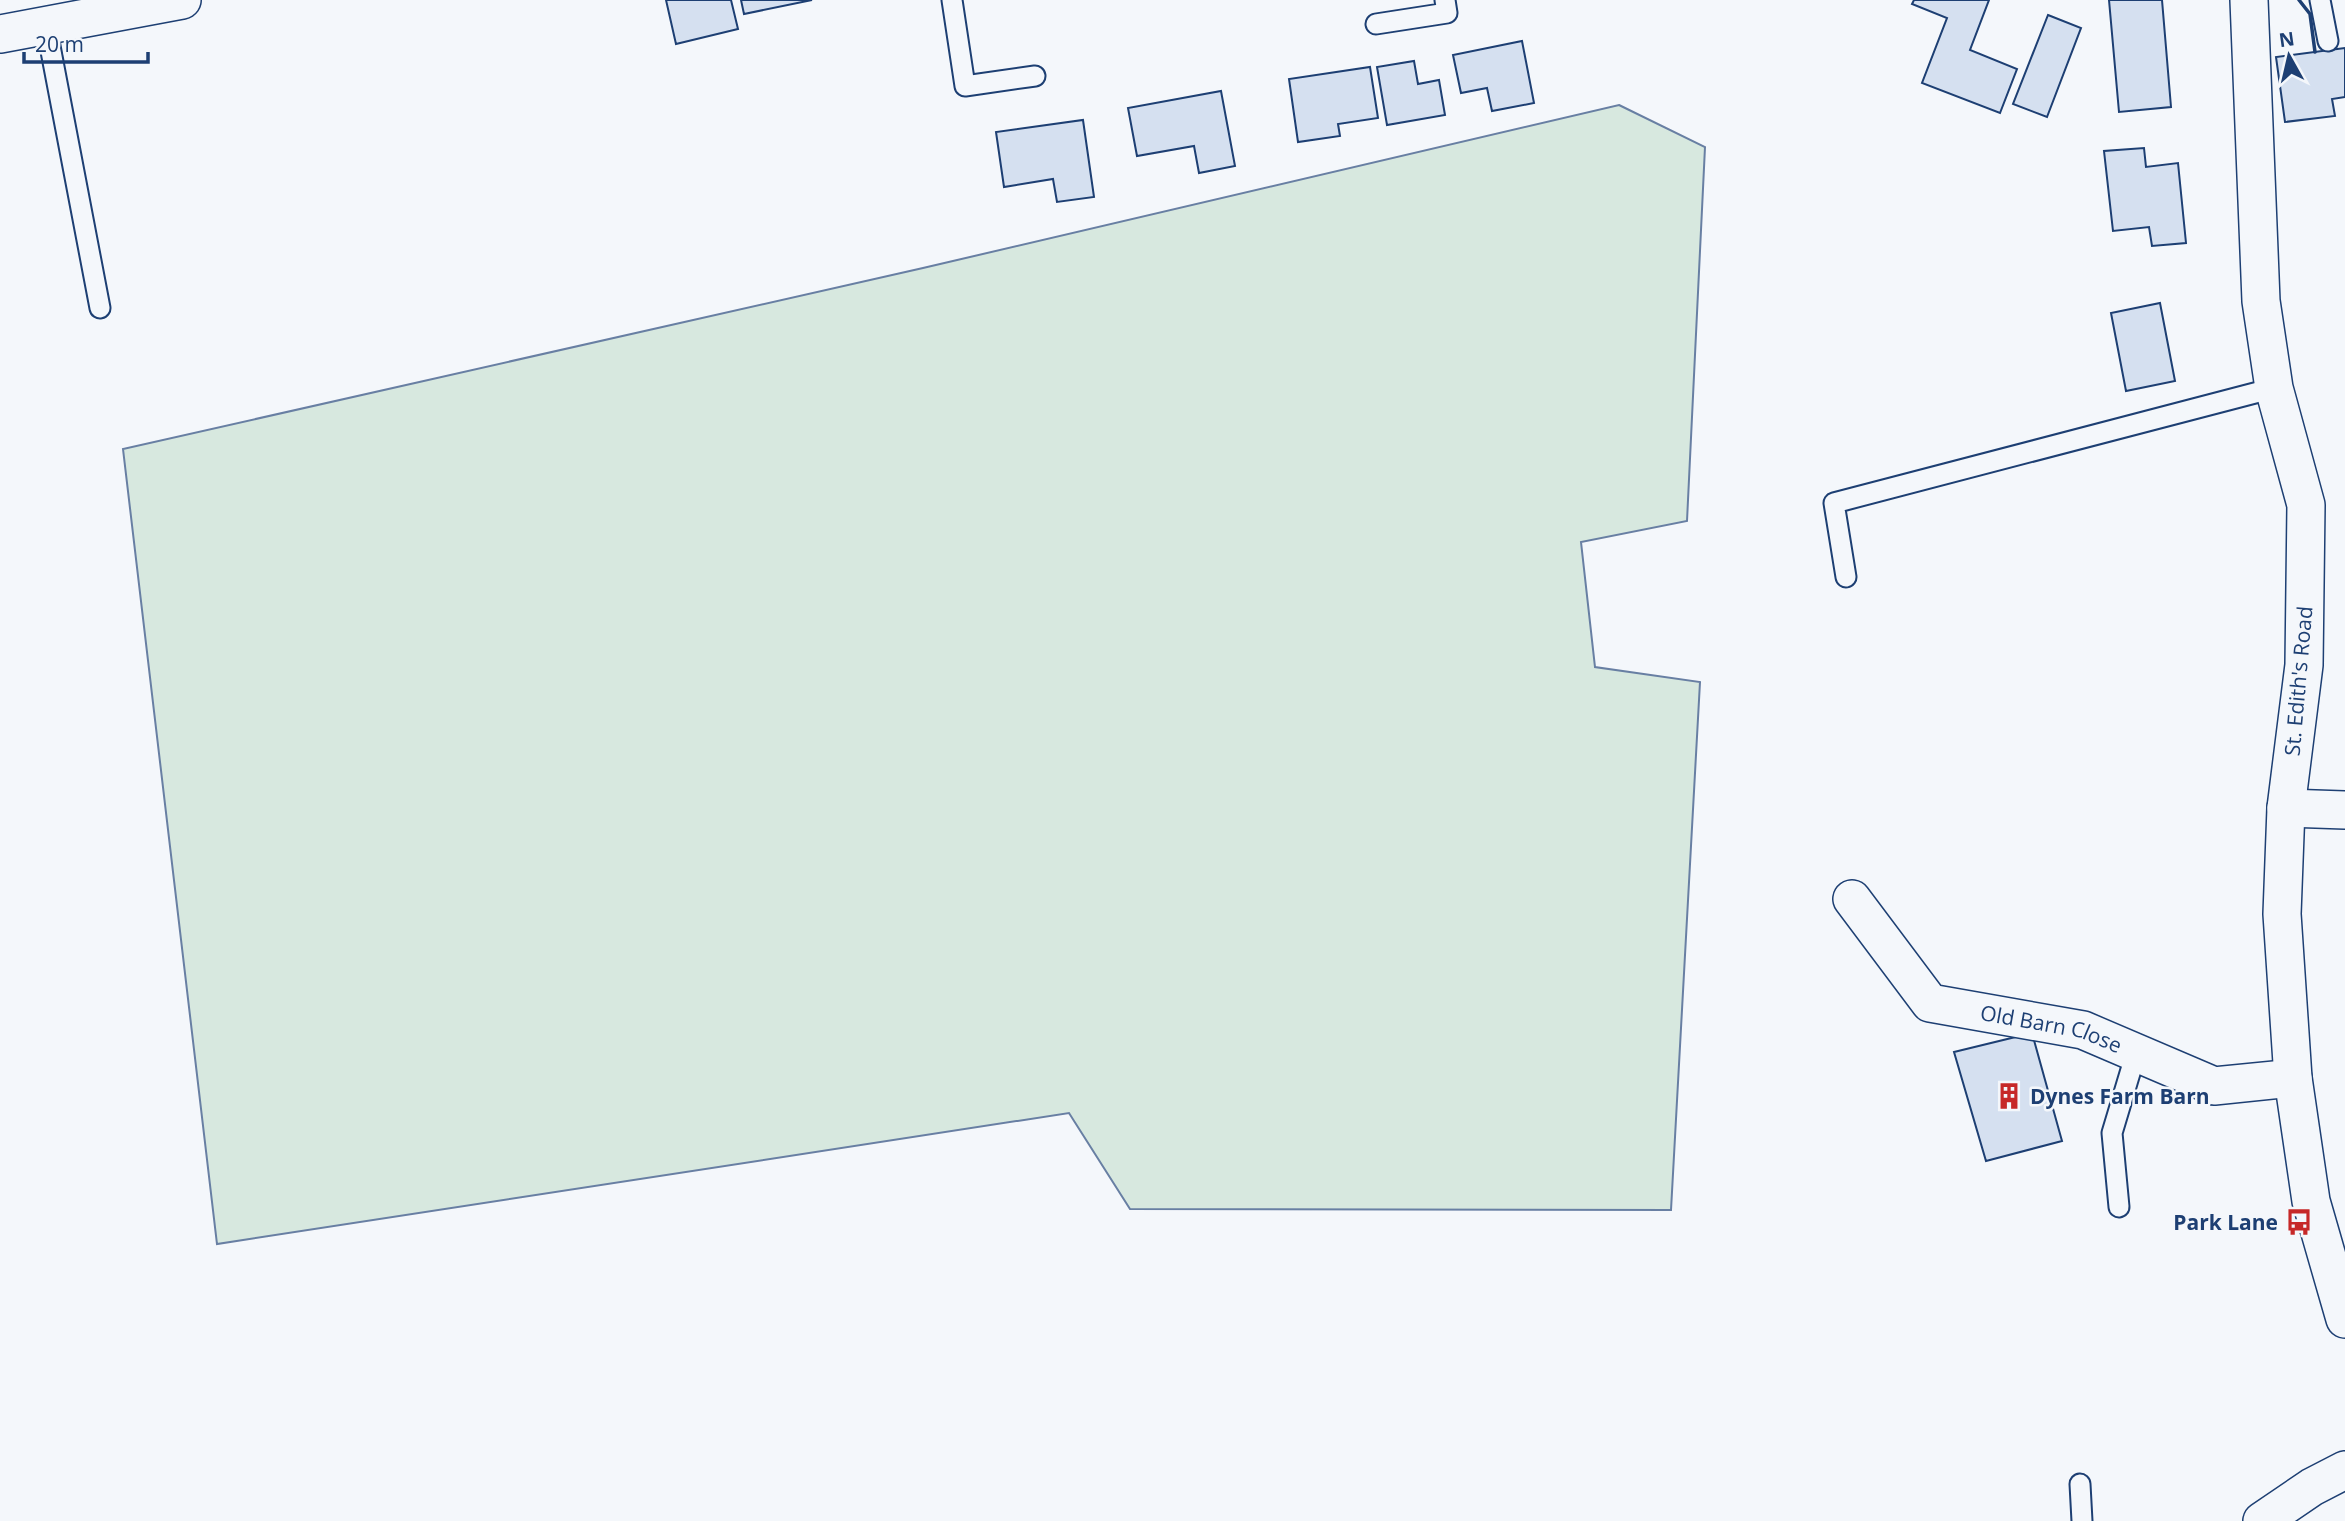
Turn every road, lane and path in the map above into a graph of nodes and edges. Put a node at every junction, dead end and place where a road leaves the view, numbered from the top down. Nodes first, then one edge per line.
1 (182, 0) edge
2 (951, 0) edge
3 (1446, 0) edge
4 (2249, 0) edge
5 (2320, 0) edge
6 (1376, 23) dead end
7 (46, 25) junction
8 (0, 34) edge
9 (2328, 41) dead end
10 (1035, 76) dead end
11 (100, 308) dead end
12 (2274, 388) junction
13 (1846, 577) dead end
14 (2286, 808) junction
15 (2345, 810) edge
16 (1852, 899) dead end
17 (2136, 1053) junction
18 (2292, 1078) junction
19 (2119, 1207) dead end
20 (2345, 1319) edge
21 (2345, 1470) edge
22 (2080, 1484) dead end
23 (2082, 1521) edge
24 (2262, 1521) edge

1 - 7 street
2 - 10 lane
3 - 6 lane
4 - 12 street, St. Edith's Road
5 - 9 lane
7 - 8 street
7 - 11 lane
12 - 13 lane
12 - 14 street, St. Edith's Road
14 - 15 street
14 - 18 street, St. Edith's Road
16 - 17 street, Old Barn Close
17 - 18 street, Old Barn Close
17 - 19 lane
18 - 20 street, St. Edith's Road
21 - 24 street
22 - 23 lane

